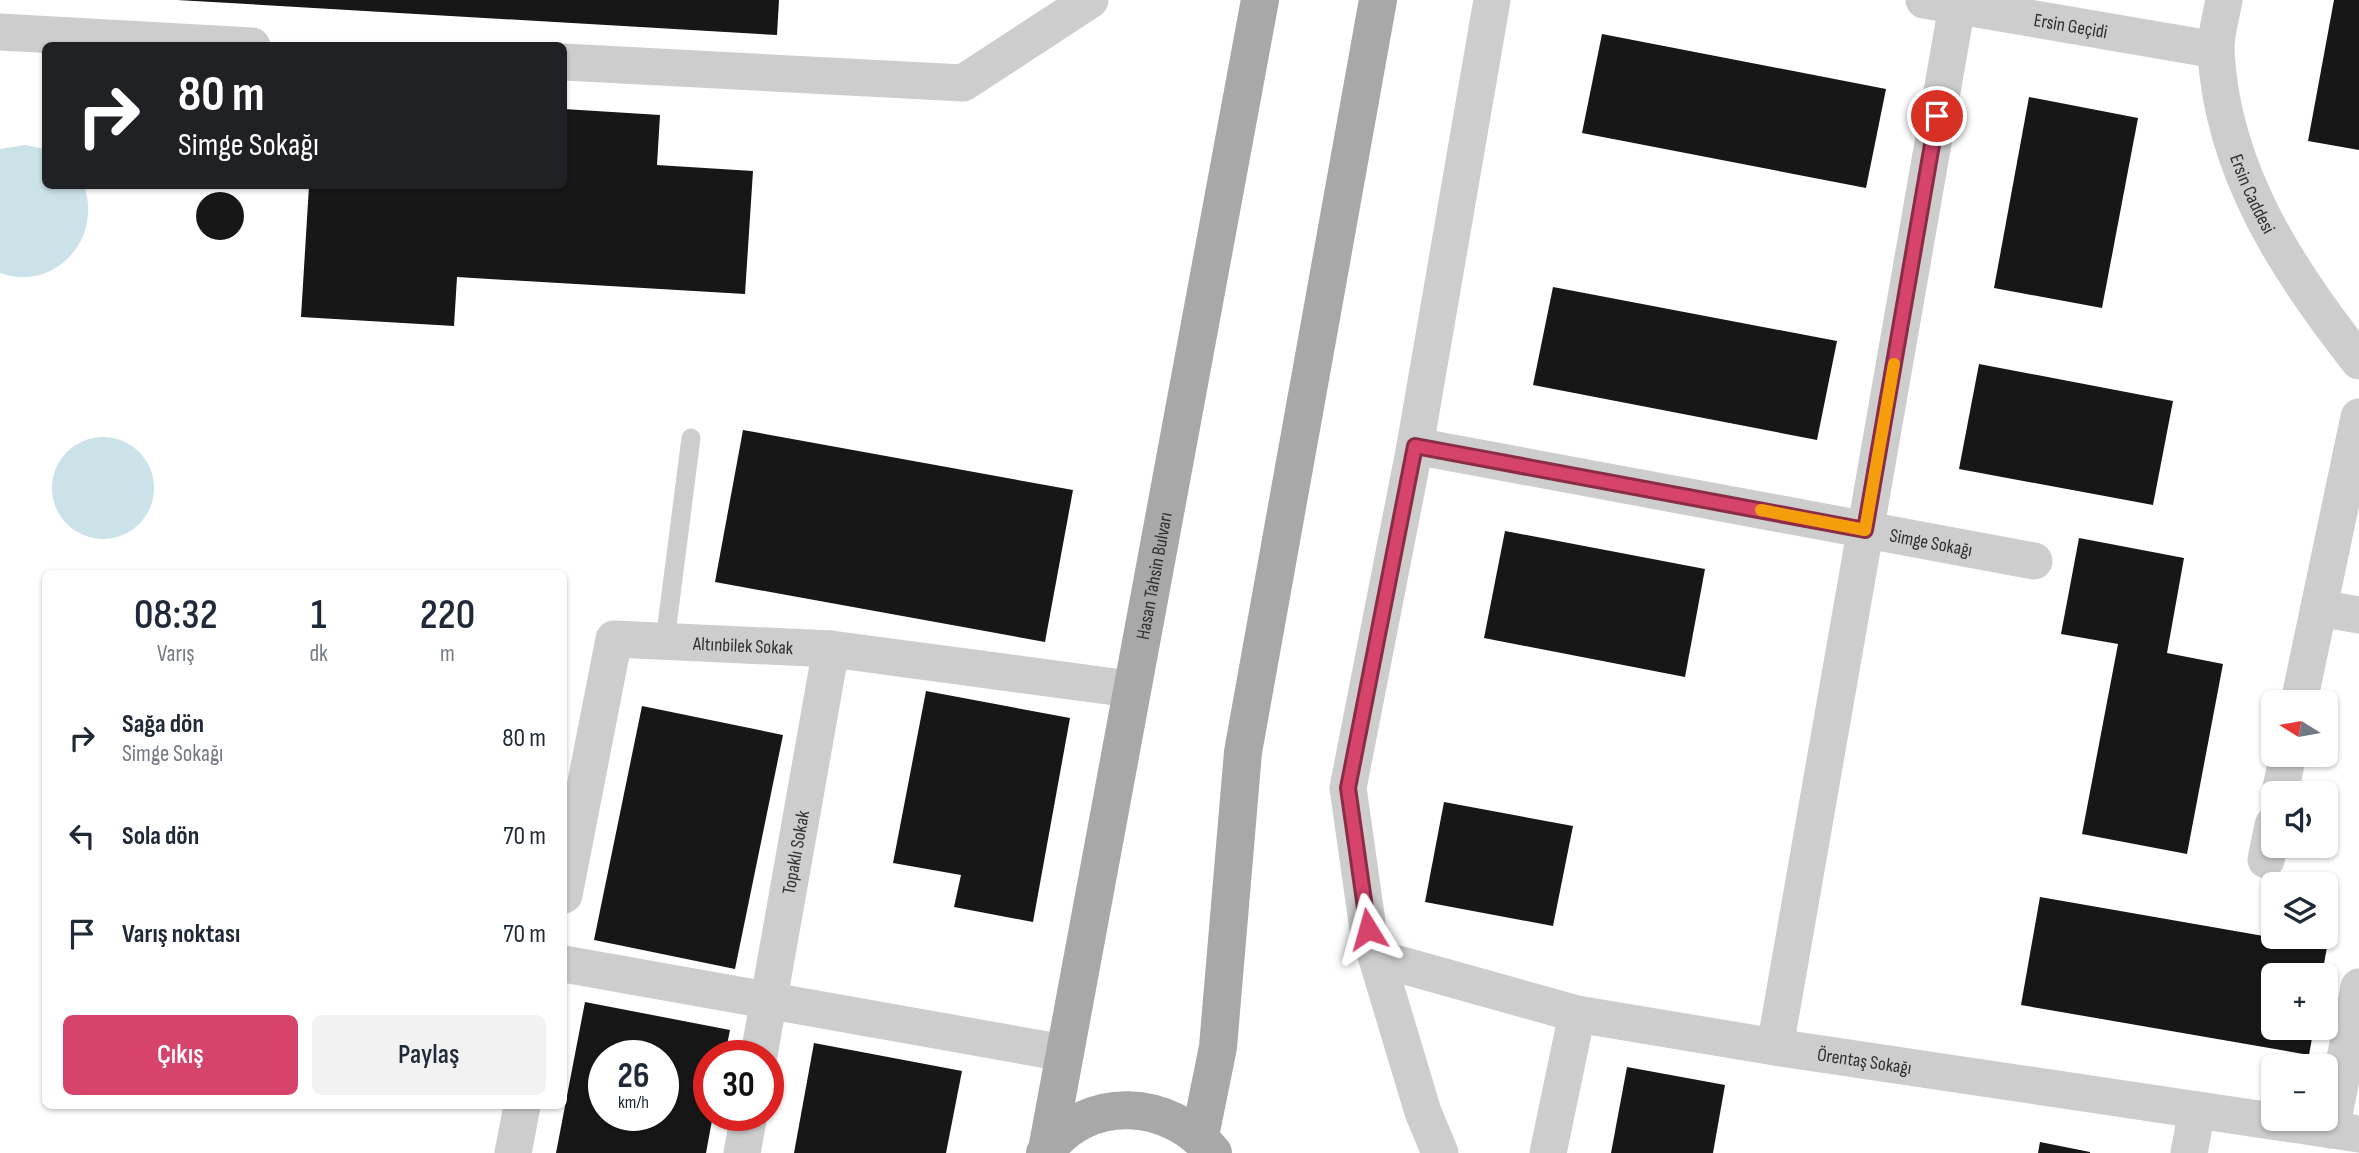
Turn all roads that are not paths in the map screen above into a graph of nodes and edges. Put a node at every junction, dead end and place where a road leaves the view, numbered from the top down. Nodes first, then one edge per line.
1 (1090, 0) edge
2 (1260, 0) edge
3 (1378, 0) edge
4 (1492, 0) edge
5 (2224, 0) edge
6 (1940, 3) edge
7 (0, 32) edge
8 (180, 42) edge
9 (2216, 50) junction
10 (567, 62) edge
11 (2359, 361) edge
12 (2359, 417) edge
13 (691, 438) dead end
14 (1415, 446) junction
15 (1865, 530) junction
16 (2034, 561) dead end
17 (2319, 608) junction
18 (2359, 615) edge
19 (665, 641) junction
20 (831, 649) junction
21 (1130, 690) junction
22 (2302, 690) edge
23 (567, 880) edge
24 (1377, 958) junction
25 (567, 965) edge
26 (2359, 987) edge
27 (769, 1000) junction
28 (1577, 1014) junction
29 (762, 1040) edge
30 (1775, 1047) junction
31 (1064, 1053) junction
32 (521, 1109) edge
33 (2197, 1110) junction
34 (746, 1131) edge
35 (2345, 1132) edge
36 (1430, 1143) edge
37 (1206, 1144) edge
38 (1046, 1152) edge
39 (513, 1153) edge
40 (742, 1153) edge
41 (1548, 1153) edge
42 (2189, 1153) edge

1 - 10 street
2 - 21 main road, Hasan Tahsin Bulvarı
3 - 37 main road
4 - 14 street
5 - 9 street, Ersin Caddesi
6 - 9 street, Ersin Geçidi
6 - 15 street
7 - 8 street
9 - 11 street, Ersin Caddesi
12 - 17 street
13 - 19 lane
14 - 15 street, Simge Sokağı
14 - 24 street
15 - 16 street, Simge Sokağı
15 - 30 street
17 - 18 street
17 - 22 street
19 - 20 street, Altınbilek Sokak
19 - 23 street, Altınbilek Sokak
20 - 21 street, Altınbilek Sokak
20 - 27 street, Topaklı Sokak
21 - 31 main road, Hasan Tahsin Bulvarı
24 - 28 street, Örentaş Sokağı
24 - 36 street
25 - 27 street
26 - 35 street
27 - 29 street, Topaklı Sokak
27 - 31 street
28 - 30 street, Örentaş Sokağı
28 - 41 street
30 - 33 street, Örentaş Sokağı
31 - 38 main road, Hasan Tahsin Bulvarı
32 - 39 street
33 - 35 street, Örentaş Sokağı
33 - 42 street
34 - 40 street
37 - 38 main road

